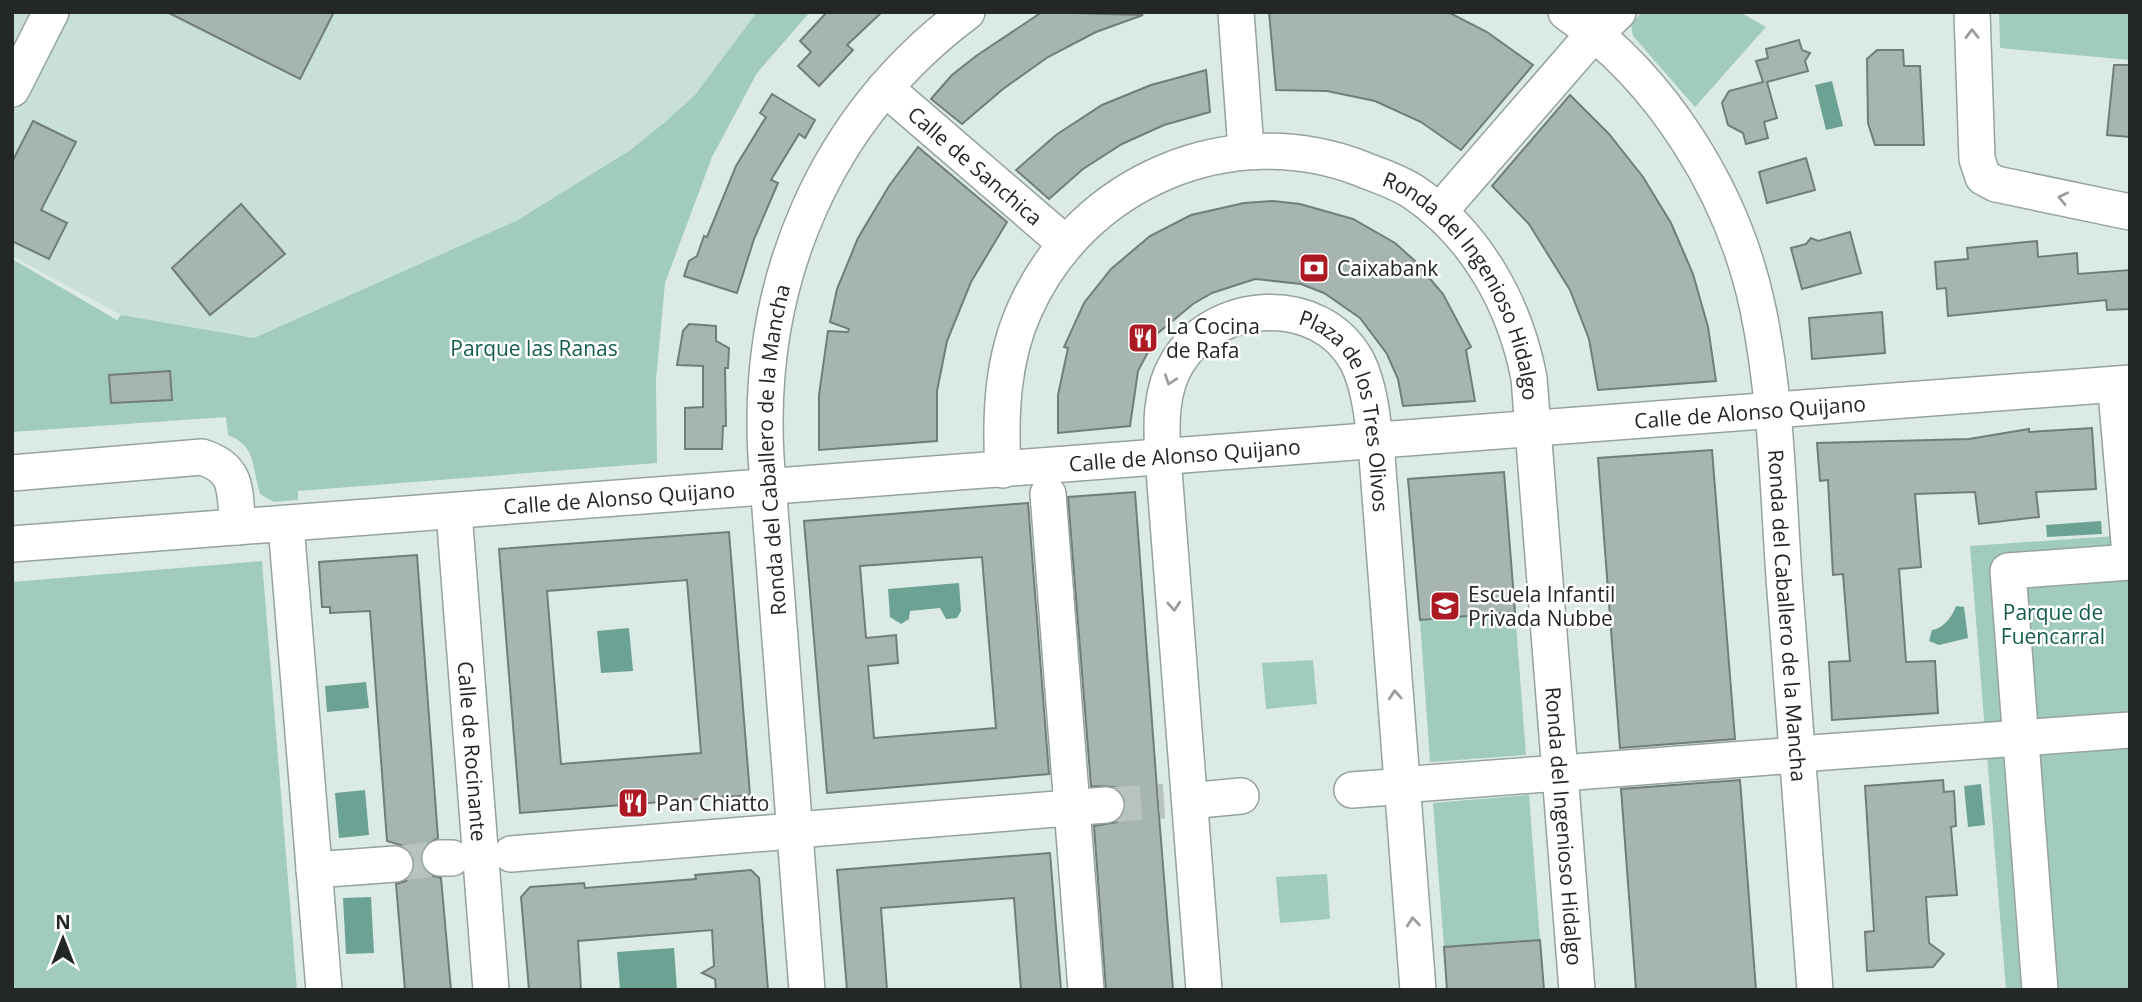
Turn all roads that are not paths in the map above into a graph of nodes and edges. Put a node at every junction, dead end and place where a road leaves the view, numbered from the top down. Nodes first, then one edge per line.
1 (51, 12) edge
2 (967, 12) edge
3 (1236, 12) edge
4 (1566, 12) edge
5 (1972, 12) edge
6 (1607, 24) edge
7 (885, 88) junction
8 (12, 89) edge
9 (1246, 150) junction
10 (1439, 212) junction
11 (2130, 212) edge
12 (1066, 243) junction
13 (2123, 393) edge
14 (1770, 410) junction
15 (1534, 429) junction
16 (1375, 441) junction
17 (1163, 457) junction
18 (1003, 470) junction
19 (12, 473) edge
20 (768, 487) junction
21 (1048, 495) dead end
22 (454, 512) junction
23 (286, 525) junction
24 (238, 527) junction
25 (12, 544) edge
26 (2130, 554) edge
27 (2130, 562) edge
28 (2130, 730) edge
29 (2022, 737) junction
30 (1352, 790) dead end
31 (1241, 796) dead end
32 (1180, 801) tunnel mouth
33 (1089, 806) junction
34 (511, 853) dead end
35 (395, 864) tunnel mouth
36 (314, 870) junction
37 (324, 990) edge
38 (491, 990) edge
39 (807, 990) edge
40 (1086, 990) edge
41 (1204, 990) edge
42 (1418, 990) edge
43 (1577, 990) edge
44 (1815, 990) edge
45 (2040, 990) edge

1 - 8 street
2 - 7 street, Ronda del Caballero de la Mancha
3 - 9 street
4 - 6 street, Ronda del Caballero de la Mancha
11 -> 5 street
6 - 10 street
6 - 14 street, Ronda del Caballero de la Mancha
7 - 12 street, Calle de Sanchica
7 - 20 street, Ronda del Caballero de la Mancha
9 - 10 street, Ronda del Ingenioso Hidalgo
9 - 12 street, Ronda del Ingenioso Hidalgo
10 - 15 street, Ronda del Ingenioso Hidalgo
12 - 18 street, Ronda del Ingenioso Hidalgo
13 - 14 street, Calle de Alonso Quijano
13 - 26 street
14 - 15 street, Calle de Alonso Quijano
14 - 44 street, Ronda del Caballero de la Mancha
15 - 16 street, Calle de Alonso Quijano
15 - 43 street, Ronda del Ingenioso Hidalgo
16 - 17 street, Calle de Alonso Quijano
16 -> 17 street, Plaza de los Tres Olivos
42 -> 16 street, Plaza de los Tres Olivos
17 - 18 street, Calle de Alonso Quijano
17 -> 41 street, Plaza de los Tres Olivos
18 - 20 street, Calle de Alonso Quijano
19 - 24 street
20 - 22 street, Calle de Alonso Quijano
20 - 39 street, Ronda del Caballero de la Mancha
21 - 33 street
22 - 23 street, Calle de Alonso Quijano
22 - 38 street, Calle de Rocinante
23 - 24 street, Calle de Alonso Quijano
23 - 36 street
24 - 25 street, Calle de Alonso Quijano
27 - 29 street
28 - 29 street
29 - 30 street
29 - 45 street
31 - 32 street
33 - 34 street
33 - 40 street
35 - 36 street
36 - 37 street

